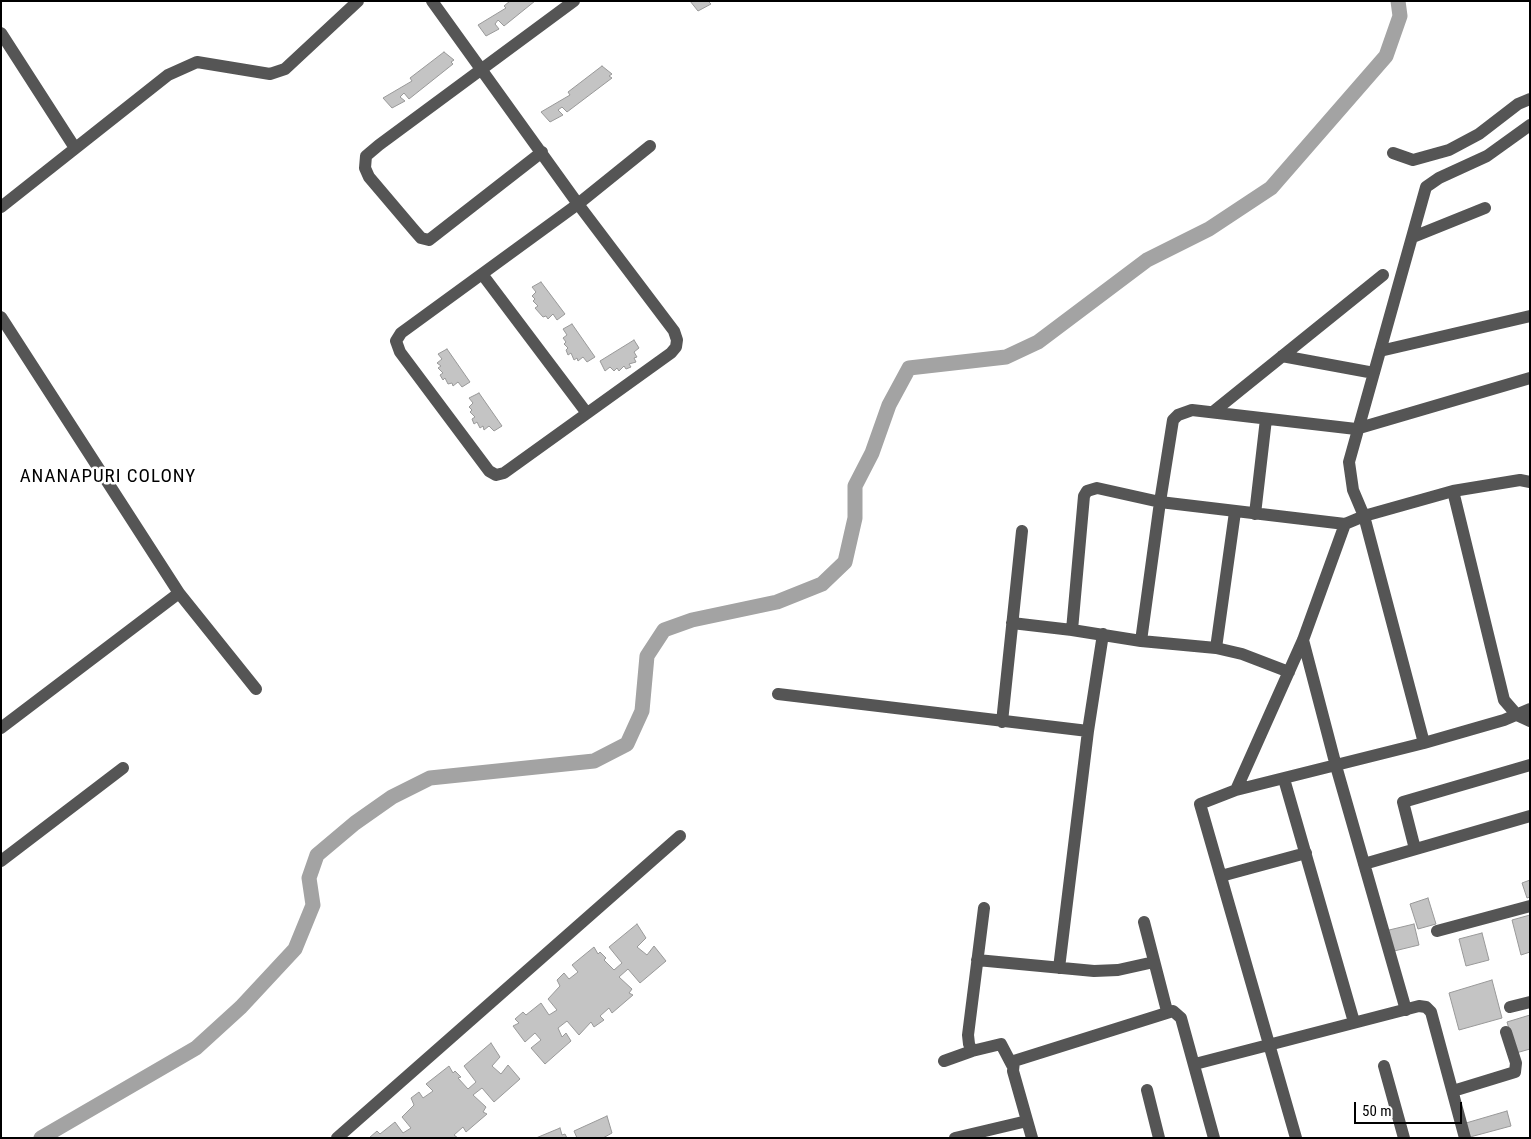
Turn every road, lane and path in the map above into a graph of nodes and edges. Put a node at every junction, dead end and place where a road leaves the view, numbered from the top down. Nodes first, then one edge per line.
1 (358, 1) edge
2 (432, 1) edge
3 (574, 1) edge
4 (1, 33) edge
5 (484, 70) junction
6 (1530, 99) edge
7 (1530, 125) edge
8 (650, 146) dead end
9 (75, 148) junction
10 (542, 152) junction
11 (1393, 153) dead end
12 (578, 204) junction
13 (1, 207) edge
14 (1485, 208) dead end
15 (1413, 237) junction
16 (482, 274) junction
17 (1383, 275) dead end
18 (1530, 316) edge
19 (1, 317) edge
20 (1380, 351) junction
21 (1282, 356) junction
22 (1374, 373) junction
23 (1530, 378) edge
24 (586, 412) junction
25 (1213, 412) junction
26 (1266, 419) junction
27 (1356, 429) junction
28 (1530, 482) edge
29 (1452, 490) junction
30 (1160, 502) junction
31 (1235, 512) junction
32 (1255, 514) junction
33 (1364, 516) junction
34 (1345, 524) junction
35 (1022, 531) dead end
36 (179, 593) junction
37 (1012, 623) junction
38 (1072, 630) junction
39 (1103, 634) junction
40 (1303, 640) junction
41 (1141, 641) junction
42 (1216, 648) junction
43 (1288, 672) junction
44 (256, 688) dead end
45 (778, 694) dead end
46 (1530, 709) edge
47 (1517, 715) junction
48 (1002, 722) junction
49 (1530, 722) edge
50 (1, 728) edge
51 (1088, 731) junction
52 (1424, 743) junction
53 (1530, 765) edge
54 (1336, 766) junction
55 (123, 768) dead end
56 (1284, 779) junction
57 (1236, 790) junction
58 (1530, 816) edge
59 (680, 836) dead end
60 (1415, 849) junction
61 (1306, 853) junction
62 (1, 861) edge
63 (1364, 864) junction
64 (1221, 876) junction
65 (1530, 906) edge
66 (984, 908) dead end
67 (1144, 922) dead end
68 (1437, 931) dead end
69 (977, 960) junction
70 (1154, 962) junction
71 (1059, 968) junction
72 (1530, 1002) edge
73 (1510, 1007) dead end
74 (1406, 1010) junction
75 (1167, 1011) junction
76 (1354, 1022) junction
77 (1506, 1032) dead end
78 (1270, 1046) junction
79 (972, 1051) junction
80 (944, 1060) dead end
81 (1195, 1064) junction
82 (1012, 1065) junction
83 (1384, 1066) dead end
84 (1147, 1090) dead end
85 (1453, 1091) junction
86 (1027, 1121) junction
87 (337, 1138) edge
88 (955, 1138) edge
89 (1032, 1138) edge
90 (1159, 1138) edge
91 (1214, 1138) edge
92 (1296, 1138) edge
93 (1404, 1138) edge
94 (1465, 1138) edge

1 - 9 street
2 - 5 street
3 - 5 street
4 - 9 street
5 - 10 street
5 - 10 street
6 - 11 street
7 - 15 street
8 - 12 street
9 - 13 street
10 - 12 street
12 - 16 street
12 - 24 street
14 - 15 street
15 - 20 street
16 - 24 street
16 - 24 street
17 - 21 street
18 - 20 street
19 - 36 street
20 - 22 street
21 - 22 street
21 - 25 street
22 - 27 street
23 - 27 street
25 - 26 street
25 - 30 street
26 - 27 street
26 - 32 street
27 - 33 street
28 - 29 street
29 - 33 street
29 - 47 street
30 - 31 street
30 - 38 street
30 - 41 street
31 - 32 street
31 - 42 street
32 - 34 street
33 - 34 street
33 - 52 street
34 - 40 street
35 - 37 street
36 - 44 street
36 - 50 street
37 - 38 street
37 - 48 street
38 - 39 street
39 - 41 street
39 - 51 street
40 - 43 street
40 - 54 street
41 - 42 street
42 - 43 street
43 - 57 street
45 - 48 street
46 - 47 street
47 - 49 street
47 - 52 street
48 - 51 street
51 - 71 street
52 - 54 street
53 - 60 street
54 - 56 street
54 - 63 street
55 - 62 street
56 - 57 street
56 - 61 street
57 - 64 street
58 - 60 street
59 - 87 street
60 - 63 street
61 - 64 street
61 - 76 street
63 - 74 street
64 - 78 street
65 - 68 street
66 - 69 street
67 - 70 street
69 - 71 street
69 - 79 street
70 - 71 street
70 - 75 street
72 - 73 street
74 - 76 street
74 - 85 street
75 - 81 street
75 - 82 street
76 - 78 street
77 - 85 street
78 - 81 street
78 - 92 street
79 - 80 street
79 - 82 street
81 - 91 street
82 - 86 street
83 - 93 street
84 - 90 street
85 - 94 street
86 - 88 street
86 - 89 street

